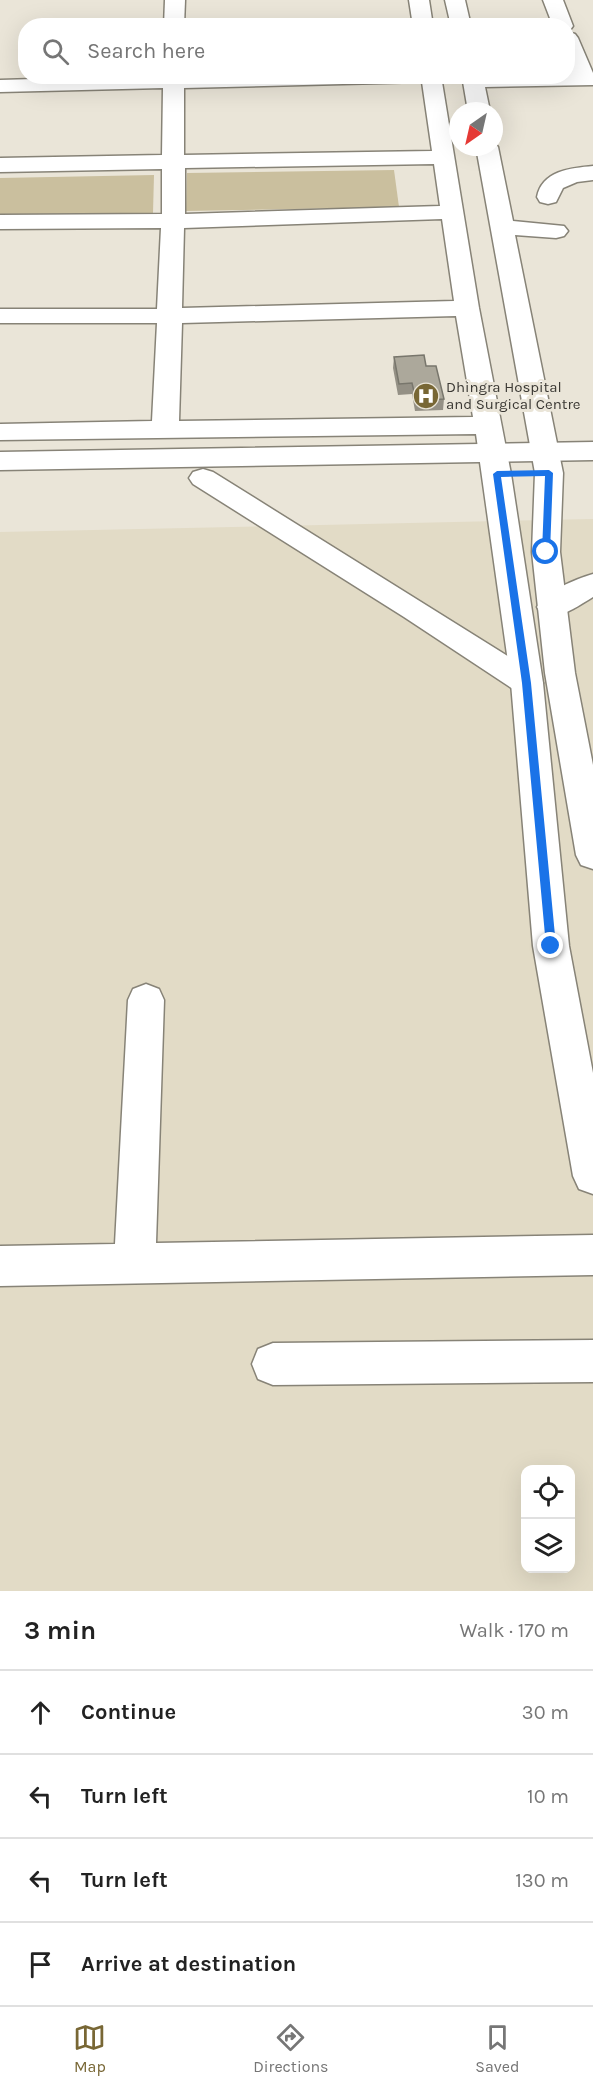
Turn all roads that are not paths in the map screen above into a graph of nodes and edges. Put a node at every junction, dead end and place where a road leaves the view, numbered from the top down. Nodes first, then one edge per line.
1 (175, 0) edge
2 (419, 0) edge
3 (455, 0) edge
4 (554, 0) edge
5 (174, 18) edge
6 (422, 18) edge
7 (458, 18) edge
8 (560, 18) edge
9 (575, 54) edge
10 (588, 79) edge
11 (58, 84) edge
12 (174, 84) edge
13 (432, 84) edge
14 (473, 84) edge
15 (0, 86) edge
16 (477, 102) edge
17 (489, 156) edge
18 (444, 157) junction
19 (173, 162) junction
20 (0, 165) edge
21 (593, 173) edge
22 (548, 197) dead end
23 (453, 212) junction
24 (173, 221) junction
25 (0, 222) edge
26 (504, 227) junction
27 (556, 231) dead end
28 (467, 308) junction
29 (0, 316) edge
30 (167, 316) junction
31 (165, 429) junction
32 (0, 432) edge
33 (492, 450) junction
34 (593, 451) edge
35 (0, 461) edge
36 (547, 462) junction
37 (593, 473) edge
38 (203, 478) junction
39 (0, 480) edge
40 (593, 584) edge
41 (552, 607) junction
42 (527, 683) junction
43 (593, 855) edge
44 (146, 1000) dead end
45 (593, 1176) edge
46 (593, 1255) edge
47 (135, 1264) junction
48 (0, 1266) edge
49 (593, 1361) edge
50 (273, 1365) dead end

1 - 5 street
2 - 6 street
3 - 7 street
4 - 8 street
9 - 10 street
11 - 15 street
12 - 19 street
13 - 18 street
14 - 16 street
17 - 26 street
18 - 19 street
18 - 23 street
19 - 20 street
19 - 24 street
21 - 22 street
23 - 24 street
23 - 28 street
24 - 25 street
24 - 30 street
26 - 27 street
26 - 36 street
28 - 30 street
28 - 33 street
29 - 30 street
30 - 31 street
31 - 32 street
31 - 33 street
33 - 35 street
33 - 36 street
33 - 38 street
33 - 42 street
34 - 36 street
36 - 37 street
36 - 41 street
38 - 39 street
38 - 42 street
40 - 41 street
41 - 43 street
42 - 45 street
44 - 47 street
46 - 47 street
47 - 48 street
49 - 50 street

